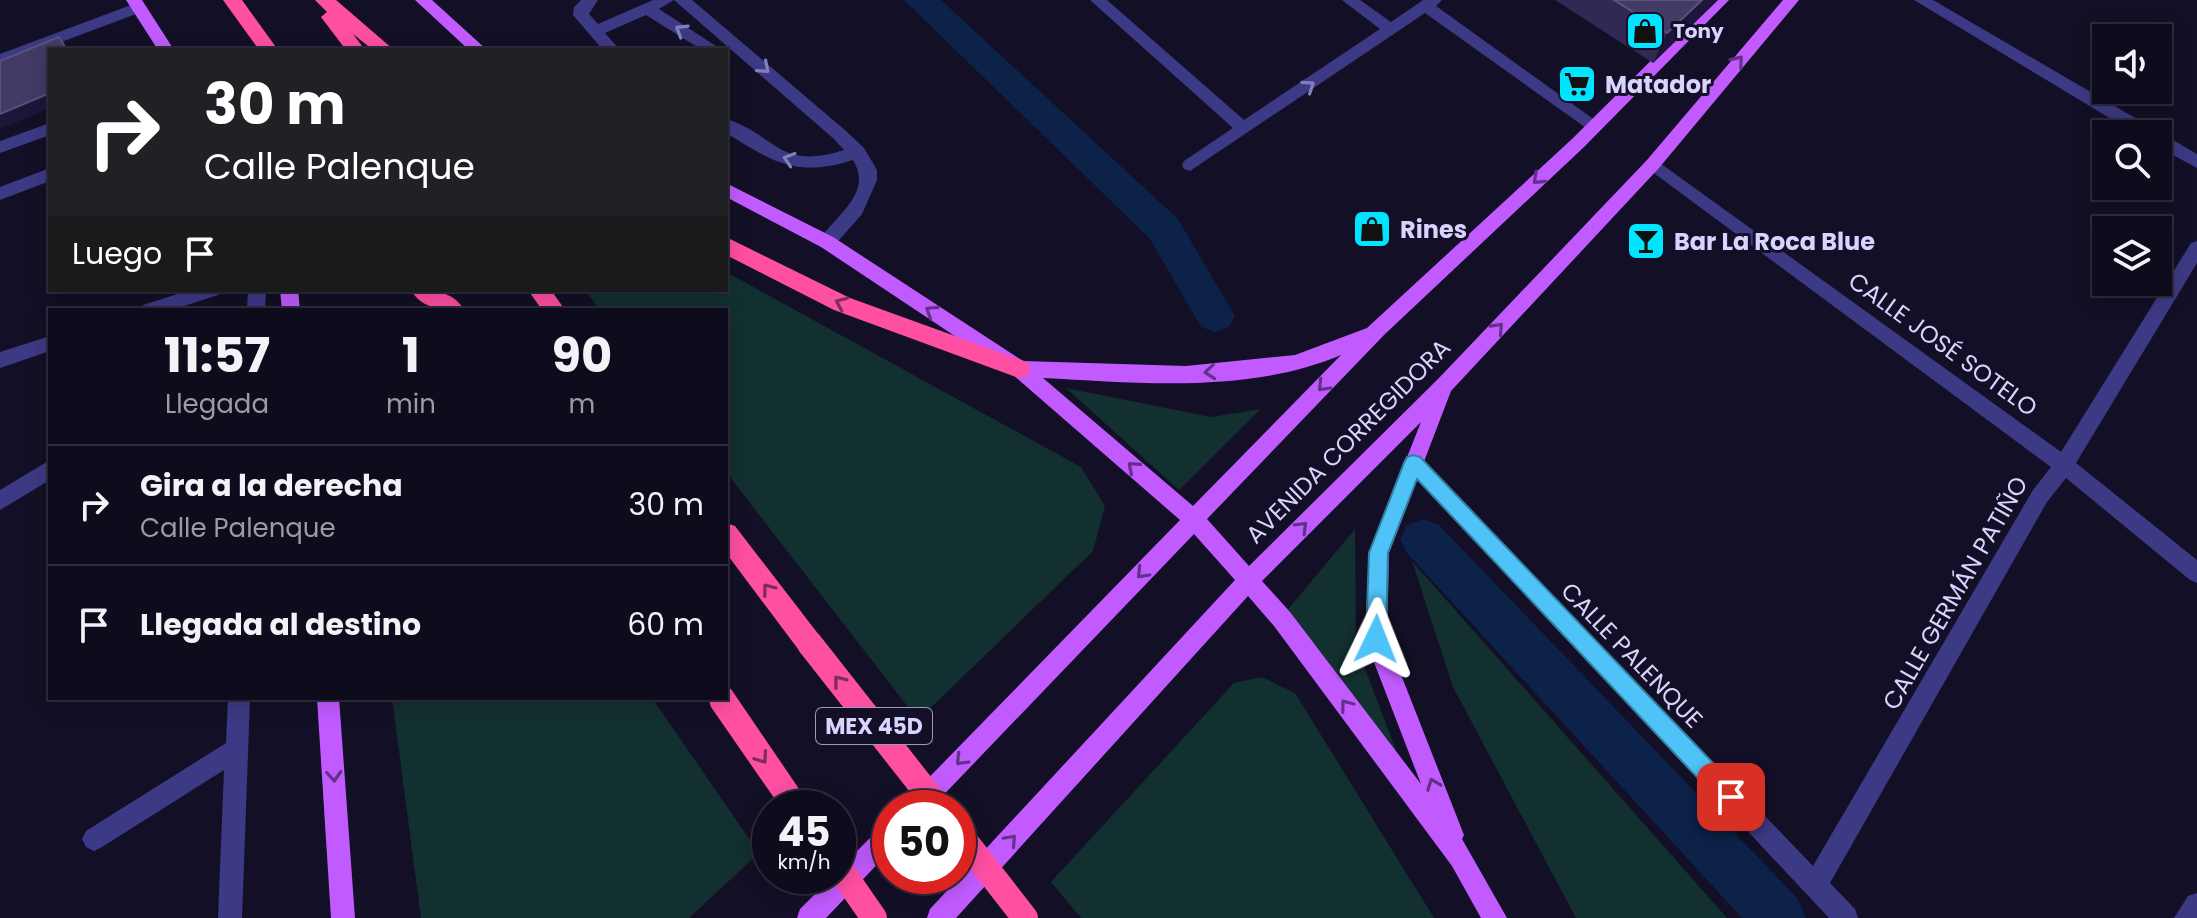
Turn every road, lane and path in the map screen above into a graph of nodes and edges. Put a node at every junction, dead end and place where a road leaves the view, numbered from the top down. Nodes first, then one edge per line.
1 (232, 0) edge
2 (317, 0) edge
3 (324, 0) edge
4 (423, 0) edge
5 (590, 0) edge
6 (667, 0) edge
7 (682, 0) edge
8 (1098, 0) edge
9 (1350, 0) edge
10 (1721, 0) edge
11 (1791, 0) edge
12 (1922, 0) edge
13 (136, 3) edge
14 (1430, 3) edge
15 (647, 9) junction
16 (1391, 30) junction
17 (595, 31) junction
18 (165, 48) edge
19 (268, 48) edge
20 (354, 48) edge
21 (383, 48) edge
22 (477, 48) edge
23 (610, 48) edge
24 (711, 48) edge
25 (0, 60) edge
26 (2125, 120) edge
27 (728, 126) edge
28 (1595, 126) junction
29 (1244, 129) junction
30 (48, 130) edge
31 (0, 147) edge
32 (2172, 147) edge
33 (858, 152) junction
34 (2197, 162) edge
35 (1653, 164) junction
36 (1190, 165) dead end
37 (48, 175) edge
38 (728, 190) edge
39 (0, 194) edge
40 (827, 242) junction
41 (728, 246) edge
42 (2197, 248) edge
43 (206, 292) edge
44 (425, 292) edge
45 (156, 308) edge
46 (450, 308) edge
47 (1377, 330) junction
48 (48, 344) edge
49 (0, 360) edge
50 (1019, 369) junction
51 (1445, 385) junction
52 (1413, 463) junction
53 (2064, 465) junction
54 (48, 470) edge
55 (0, 501) edge
56 (1194, 519) junction
57 (728, 537) edge
58 (2197, 573) edge
59 (1247, 582) junction
60 (239, 700) edge
61 (328, 700) edge
62 (724, 703) edge
63 (237, 749) junction
64 (785, 790) edge
65 (925, 790) edge
66 (932, 790) edge
67 (94, 839) dead end
68 (872, 853) edge
69 (976, 855) edge
70 (1461, 857) junction
71 (1815, 886) junction
72 (856, 892) edge
73 (2197, 905) edge
74 (230, 918) edge
75 (343, 918) edge
76 (809, 918) edge
77 (874, 918) edge
78 (939, 918) edge
79 (1025, 918) edge
80 (1495, 918) edge
81 (1846, 918) edge
82 (2186, 918) edge

1 - 19 highway
2 - 20 highway
3 - 21 highway
4 - 22 main road
5 - 17 street
6 - 15 street
7 -> 33 street
8 - 29 street
9 - 16 street
10 - 28 main road
35 -> 11 main road, AVENIDA CORREGIDORA
12 - 26 street
13 - 18 main road
13 - 25 street
14 - 16 street
14 - 28 street
15 - 17 street
24 -> 15 street
29 -> 16 street
17 - 23 street
33 -> 27 street
28 -> 47 main road
29 - 36 street
30 - 31 street
32 - 34 street
33 - 40 street
51 -> 35 main road, AVENIDA CORREGIDORA
35 - 53 street, CALLE JOSÉ SOTELO
37 - 39 street
38 - 40 main road
50 -> 40 main road
50 -> 41 highway
42 - 53 street, CALLE GERMÁN PATIÑO
43 - 45 street
44 - 46 highway
47 -> 50 main road
47 -> 56 main road
48 - 49 street
56 -> 50 main road
51 - 52 main road
59 -> 51 main road, AVENIDA CORREGIDORA
70 -> 52 main road
52 - 71 street, CALLE PALENQUE
53 - 58 street, CALLE JOSÉ SOTELO
53 - 71 street, CALLE GERMÁN PATIÑO
54 - 55 street
56 - 59 main road
56 -> 66 main road
65 -> 57 highway, MEX 45D, bridge
70 -> 59 main road
78 -> 59 main road, AVENIDA CORREGIDORA
60 - 63 street
61 -> 75 main road
62 -> 64 highway
63 - 67 street
63 - 74 street
68 - 76 main road
69 - 79 highway, bridge
70 - 80 main road
71 - 81 street, CALLE PALENQUE
72 - 77 highway, bridge
73 - 82 street

